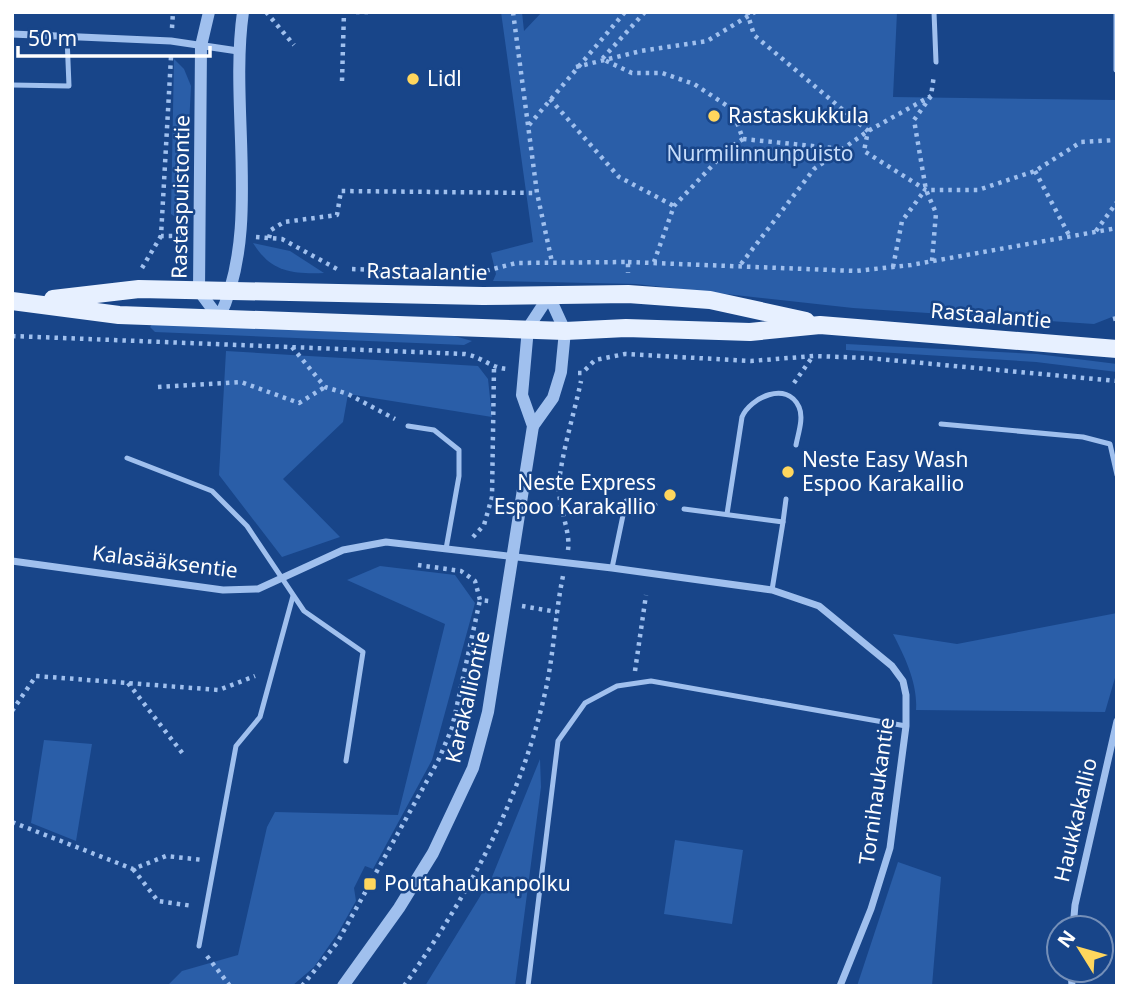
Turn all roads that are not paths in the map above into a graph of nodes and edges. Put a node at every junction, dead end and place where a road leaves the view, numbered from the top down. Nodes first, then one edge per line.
1 (209, 12) edge
2 (243, 12) edge
3 (934, 12) edge
4 (1116, 12) edge
5 (12, 34) edge
6 (67, 37) junction
7 (201, 46) junction
8 (238, 51) junction
9 (936, 62) dead end
10 (1116, 69) edge
11 (12, 85) edge
12 (199, 291) junction
13 (232, 291) junction
14 (549, 296) junction
15 (12, 301) edge
16 (32, 302) junction
17 (219, 318) junction
18 (820, 325) junction
19 (528, 328) junction
20 (565, 331) junction
21 (1117, 349) edge
22 (942, 424) dead end
23 (408, 426) road end
24 (533, 426) junction
25 (796, 445) dead end
26 (127, 458) dead end
27 (1117, 475) edge
28 (786, 499) dead end
29 (655, 505) dead end
30 (684, 509) dead end
31 (727, 514) junction
32 (783, 522) junction
33 (446, 549) junction
34 (514, 557) junction
35 (12, 561) edge
36 (612, 568) junction
37 (281, 581) junction
38 (772, 590) junction
39 (292, 596) junction
40 (1117, 720) edge
41 (906, 726) junction
42 (346, 761) dead end
43 (1074, 914) edge
44 (199, 946) road end
45 (343, 985) edge
46 (528, 986) edge
47 (840, 986) edge

1 - 7 street, Rastaspuistontie
2 - 8 street
3 - 9 lane
4 - 10 lane
5 - 6 street
6 - 7 street
6 - 11 lane
7 - 8 street
7 - 12 street, Rastaspuistontie
8 - 13 street
12 - 13 main road, Rastaalantie
12 - 16 main road, Rastaalantie
12 - 17 street, Rastaspuistontie
13 - 14 main road, Rastaalantie
13 - 17 street
14 - 18 main road, Rastaalantie
14 - 19 street, Karakalliontie
14 - 20 street
15 - 16 main road, Rastaalantie
16 - 17 main road, Rastaalantie
17 - 19 main road, Rastaalantie
18 - 20 main road, Rastaalantie
18 - 21 main road, Rastaalantie
19 - 20 main road, Rastaalantie
19 - 24 street, Karakalliontie
20 - 24 street, Karakalliontie
22 - 27 lane
23 - 33 lane
24 - 34 street, Karakalliontie
25 - 31 lane
26 - 37 lane
28 - 32 lane
29 - 36 lane
30 - 31 lane
31 - 32 lane
32 - 38 lane
33 - 34 street, Kalasääksentie
33 - 37 street, Kalasääksentie
34 - 36 street, Tornihaukantie
34 - 45 street, Karakalliontie
35 - 37 street, Kalasääksentie
36 - 38 street, Tornihaukantie
37 - 39 lane
38 - 41 street, Tornihaukantie
39 - 42 lane
39 - 44 lane
40 - 43 street, Haukkakallio
41 - 46 lane
41 - 47 street, Tornihaukantie

